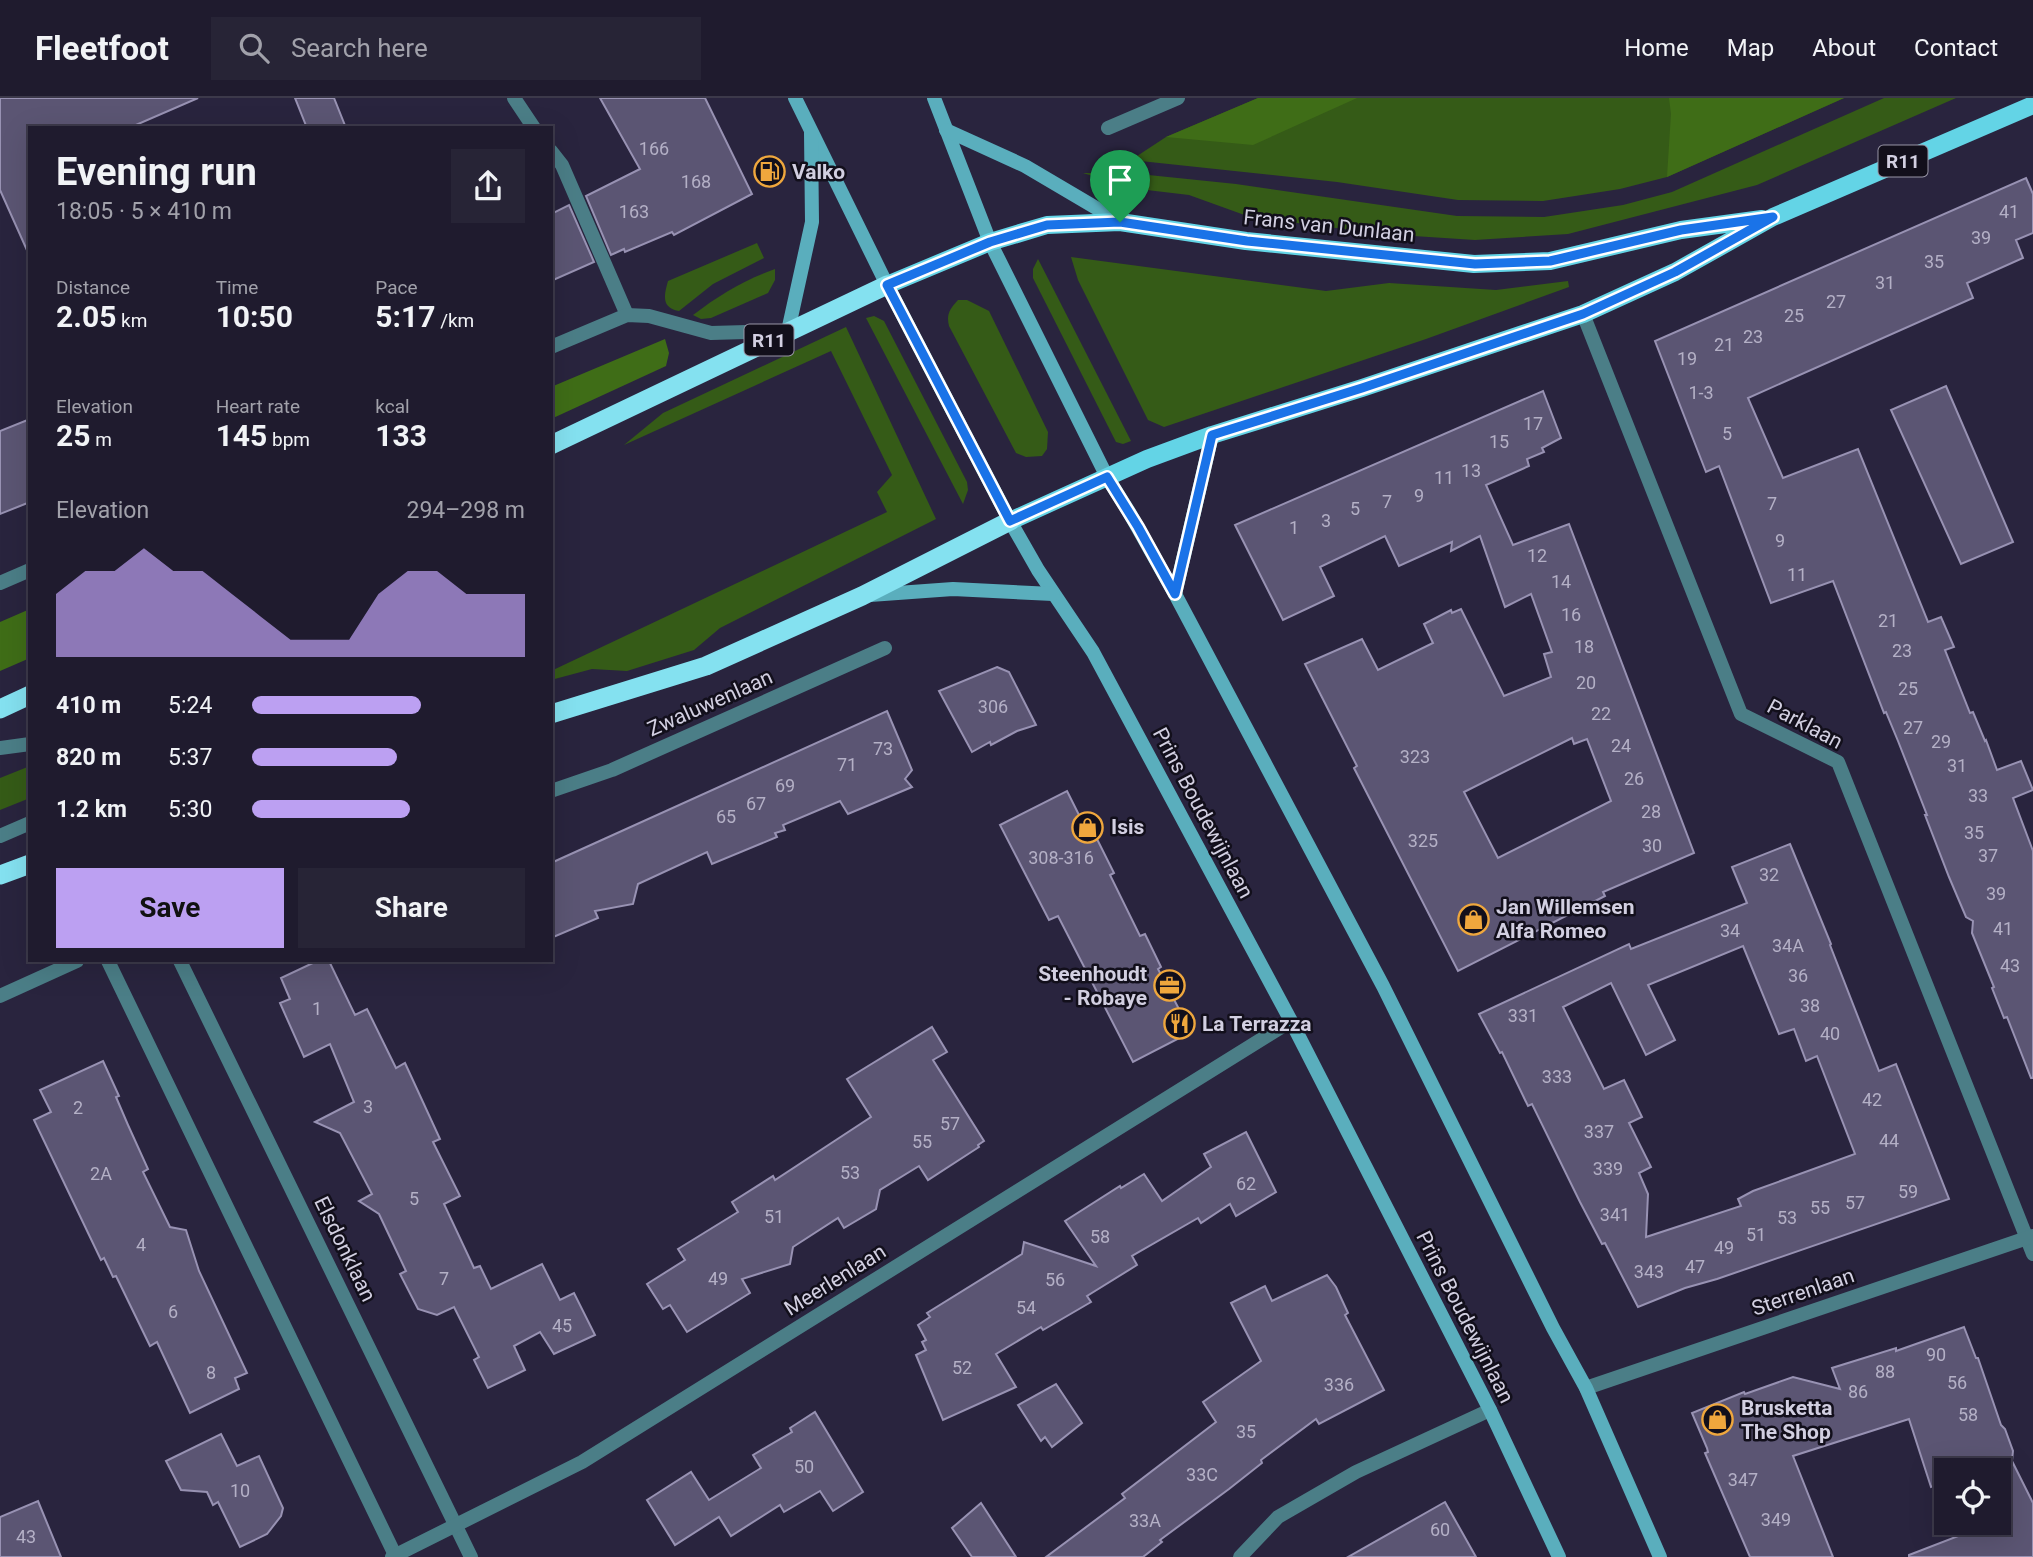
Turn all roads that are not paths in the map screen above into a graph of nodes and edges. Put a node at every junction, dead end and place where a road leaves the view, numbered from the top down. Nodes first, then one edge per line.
1 (514, 98) edge
2 (796, 98) edge
3 (934, 98) edge
4 (1178, 98) edge
5 (2033, 105) edge
6 (533, 126) edge
7 (811, 128) junction
8 (1108, 128) dead end
9 (946, 130) junction
10 (553, 154) edge
11 (1773, 217) junction
12 (1120, 222) junction
13 (990, 242) junction
14 (887, 285) junction
15 (1583, 314) junction
16 (627, 315) junction
17 (788, 331) junction
18 (553, 346) edge
19 (1212, 435) junction
20 (553, 444) edge
21 (1107, 477) junction
22 (1010, 521) junction
23 (28, 571) edge
24 (0, 583) edge
25 (1053, 594) junction
26 (1175, 594) junction
27 (862, 596) junction
28 (885, 648) dead end
29 (28, 696) edge
30 (0, 709) edge
31 (553, 713) edge
32 (28, 744) edge
33 (0, 748) edge
34 (553, 790) edge
35 (28, 824) edge
36 (0, 836) edge
37 (28, 865) edge
38 (0, 875) edge
39 (76, 962) edge
40 (108, 962) edge
41 (180, 962) edge
42 (0, 996) edge
43 (1291, 1021) junction
44 (2030, 1237) edge
45 (2033, 1254) edge
46 (1586, 1388) junction
47 (1490, 1410) junction
48 (456, 1527) junction
49 (394, 1557) edge
50 (471, 1557) edge
51 (1240, 1557) edge
52 (1559, 1557) edge
53 (1660, 1557) edge

1 - 6 street
2 - 7 main road, Prins Boudewijnlaan
3 - 9 main road
4 - 8 street
5 - 11 main road, Frans van Dunlaan / R11
7 - 14 main road, Prins Boudewijnlaan
7 - 17 main road
9 - 12 main road
9 - 13 main road
10 - 16 street
11 - 12 main road, Frans van Dunlaan / R11
11 - 15 main road, Frans van Dunlaan / R11
12 - 13 main road, Frans van Dunlaan / R11
13 - 14 main road, Frans van Dunlaan / R11
13 - 21 main road
14 - 17 highway, R11
14 - 22 main road, Prins Boudewijnlaan
15 - 19 main road, Frans van Dunlaan / R11
15 - 44 street, Parklaan
16 - 17 street
16 - 18 street
17 - 20 highway, R11
19 - 21 main road, Frans van Dunlaan / R11
19 - 26 main road
21 - 22 main road, Frans van Dunlaan / R11
21 - 26 main road
22 - 25 main road, Prins Boudewijnlaan
22 - 27 highway, R11
23 - 24 street
25 - 27 main road
25 - 43 main road, Prins Boudewijnlaan
26 - 46 main road
27 - 31 highway, R11
28 - 34 street, Zwaluwenlaan
29 - 30 highway
32 - 33 street
35 - 36 street
37 - 38 highway
39 - 42 street
40 - 49 street
41 - 48 street, Elsdonklaan
43 - 47 main road, Prins Boudewijnlaan
43 - 48 street, Meerlenlaan
44 - 45 street, Parklaan
44 - 46 street, Sterrenlaan
46 - 53 main road
47 - 51 street
47 - 52 main road, Prins Boudewijnlaan
48 - 49 street, Meerlenlaan
48 - 50 street, Elsdonklaan

